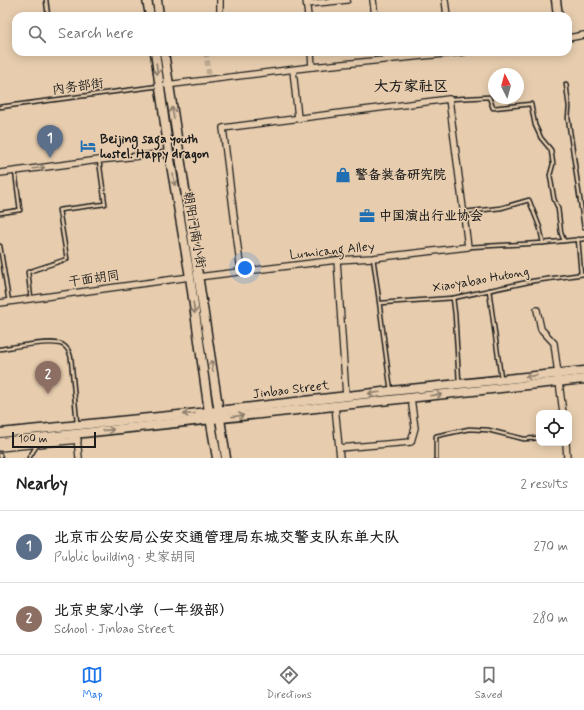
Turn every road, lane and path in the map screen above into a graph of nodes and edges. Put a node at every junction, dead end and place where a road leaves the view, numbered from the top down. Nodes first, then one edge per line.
1 (46, 0) edge
2 (147, 0) edge
3 (157, 0) edge
4 (220, 0) edge
5 (347, 0) edge
6 (373, 0) edge
7 (446, 0) edge
8 (556, 0) edge
9 (307, 2) edge
10 (48, 12) edge
11 (149, 12) edge
12 (158, 12) edge
13 (220, 12) edge
14 (308, 12) edge
15 (375, 12) edge
16 (446, 12) edge
17 (558, 12) edge
18 (584, 35) edge
19 (572, 37) edge
20 (156, 56) edge
21 (165, 56) edge
22 (311, 56) edge
23 (422, 56) edge
24 (312, 67) junction
25 (293, 70) junction
26 (566, 84) dead end
27 (169, 85) junction
28 (160, 86) junction
29 (449, 99) junction
30 (0, 107) edge
31 (298, 118) junction
32 (169, 153) junction
33 (99, 160) junction
34 (15, 171) junction
35 (0, 173) edge
36 (463, 212) junction
37 (0, 213) edge
38 (584, 227) edge
39 (584, 238) edge
40 (578, 239) junction
41 (564, 241) junction
42 (543, 243) junction
43 (0, 246) edge
44 (468, 247) junction
45 (373, 258) junction
46 (337, 260) junction
47 (241, 272) junction
48 (582, 274) edge
49 (194, 277) junction
50 (489, 290) junction
51 (453, 298) junction
52 (31, 299) junction
53 (9, 302) junction
54 (0, 303) edge
55 (380, 303) junction
56 (537, 310) dead end
57 (0, 349) edge
58 (584, 371) edge
59 (559, 378) junction
60 (584, 379) edge
61 (502, 380) junction
62 (459, 384) junction
63 (391, 391) junction
64 (346, 396) junction
65 (411, 398) junction
66 (336, 406) junction
67 (563, 410) edge
68 (214, 415) junction
69 (77, 425) junction
70 (0, 434) edge
71 (77, 437) junction
72 (536, 438) edge
73 (0, 442) edge
74 (37, 444) junction
75 (566, 446) edge
76 (0, 448) edge
77 (339, 448) junction
78 (0, 455) edge
79 (1, 458) edge
80 (28, 458) edge
81 (78, 458) edge
82 (216, 458) edge
83 (226, 458) edge
84 (340, 458) edge
85 (436, 458) edge
86 (567, 458) edge

1 - 10 lane
2 - 11 main road
3 - 12 main road
4 - 13 street
5 - 9 street
6 - 15 street
7 - 16 street
8 - 17 main road
9 - 14 street
18 - 19 street
20 -> 28 main road, 朝阳门南小街
21 - 27 main road, 朝阳门南小街
22 - 24 street
23 - 24 street
24 - 25 street
25 - 27 street
25 - 31 street
26 - 38 lane
27 - 28 street
49 -> 27 main road, 朝阳门南小街
28 - 30 lane, 内务部街
28 - 32 main road, 朝阳门南小街
29 - 31 street
29 - 36 street
29 - 41 lane
31 - 47 street
32 - 33 street
32 -> 49 main road, 朝阳门南小街
34 -> 33 street
33 - 52 lane
34 - 35 street
34 - 37 lane
36 - 42 lane
36 - 44 street
39 - 40 lane
40 - 41 lane
40 - 48 lane
41 - 42 lane
42 - 44 lane
43 - 53 lane
44 - 45 street, Lumicang Alley
45 - 46 street, Lumicang Alley
45 - 55 lane
46 - 47 street, Lumicang Alley
46 - 64 street
47 - 49 street, Lumicang Alley
48 - 50 lane, Xiaoyabao Hutong
49 - 52 street, 干面胡同
49 - 68 main road, 朝阳门南小街
50 - 51 lane, Xiaoyabao Hutong
50 - 61 lane
51 - 55 lane, Xiaoyabao Hutong
51 - 62 lane
52 - 53 street, 干面胡同
53 - 54 street, 干面胡同
55 - 63 lane
56 - 59 street
57 - 69 lane
58 - 59 main road, Jinbao Street
59 - 60 main road, Jinbao Street
59 -> 61 main road, Jinbao Street
65 -> 59 main road, Jinbao Street
59 - 67 street
61 - 62 main road, Jinbao Street
62 - 63 main road, Jinbao Street
63 -> 64 main road, Jinbao Street
64 - 68 main road, Jinbao Street
65 - 66 main road, Jinbao Street
65 - 77 street
68 -> 66 main road, Jinbao Street
66 - 77 street
68 -> 69 main road, Jinbao Street
71 -> 68 main road, Jinbao Street
68 - 82 main road
68 - 83 main road
69 - 70 main road, Jinbao Street
69 - 71 street
71 - 73 main road, Jinbao Street
71 - 74 street
71 - 81 street
72 - 85 lane
74 - 76 street
74 - 80 lane
75 - 86 street
77 - 84 street
78 - 79 lane

